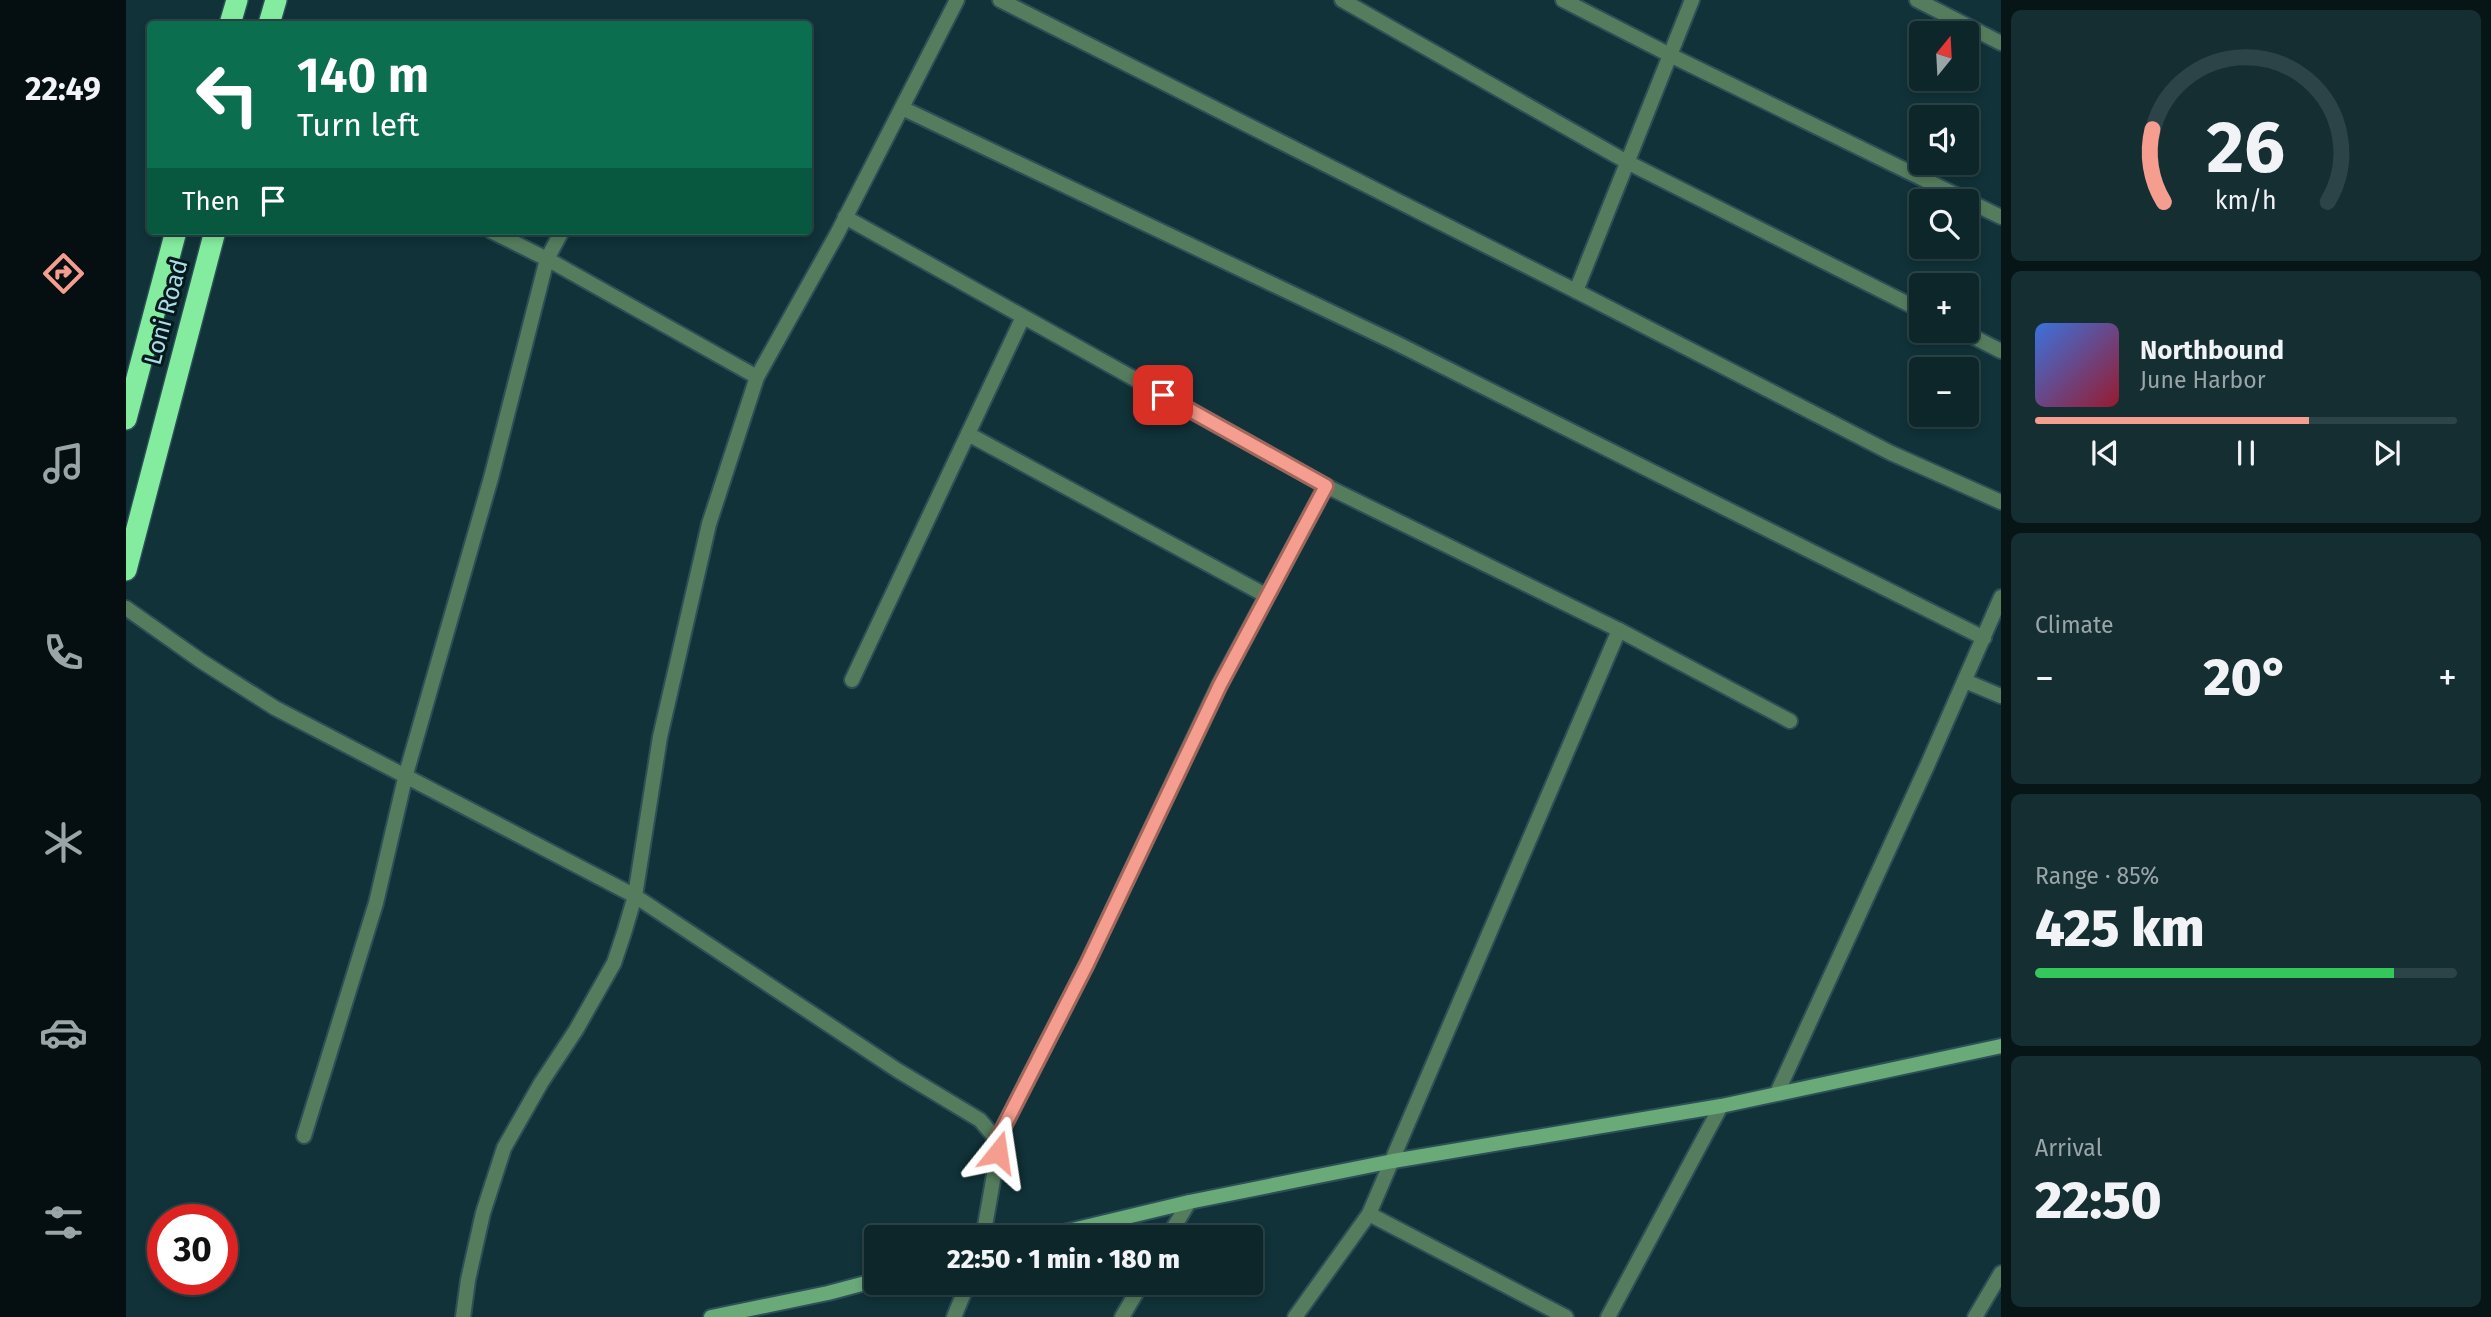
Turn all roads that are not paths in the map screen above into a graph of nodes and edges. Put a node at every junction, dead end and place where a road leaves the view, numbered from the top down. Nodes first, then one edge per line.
1 (237, 0) edge
2 (276, 0) edge
3 (957, 0) edge
4 (1000, 0) edge
5 (1342, 0) edge
6 (1563, 0) edge
7 (1692, 0) edge
8 (1917, 0) edge
9 (231, 21) edge
10 (270, 21) edge
11 (2001, 43) edge
12 (1670, 55) junction
13 (902, 108) junction
14 (1627, 162) junction
15 (845, 217) junction
16 (2001, 217) edge
17 (175, 235) edge
18 (214, 235) edge
19 (499, 235) edge
20 (560, 235) edge
21 (547, 259) junction
22 (1576, 291) junction
23 (1909, 304) edge
24 (1023, 317) junction
25 (1979, 340) edge
26 (2001, 351) edge
27 (757, 377) junction
28 (126, 419) edge
29 (968, 434) junction
30 (1326, 486) junction
31 (2001, 502) edge
32 (126, 570) edge
33 (1267, 596) junction
34 (2001, 597) edge
35 (126, 608) edge
36 (1619, 630) junction
37 (1984, 638) junction
38 (852, 680) dead end
39 (1965, 681) junction
40 (2001, 696) edge
41 (1790, 721) dead end
42 (406, 774) junction
43 (635, 896) junction
44 (2001, 1046) edge
45 (1777, 1093) junction
46 (1721, 1106) junction
47 (304, 1136) dead end
48 (997, 1140) junction
49 (1393, 1161) junction
50 (1189, 1202) junction
51 (1369, 1214) junction
52 (985, 1225) edge
53 (1093, 1225) edge
54 (1175, 1225) edge
55 (2001, 1273) edge
56 (864, 1283) edge
57 (963, 1295) edge
58 (1135, 1295) edge
59 (463, 1317) edge
60 (711, 1317) edge
61 (954, 1317) edge
62 (1122, 1317) edge
63 (1295, 1317) edge
64 (1566, 1317) edge
65 (1608, 1317) edge
66 (1975, 1317) edge

1 - 9 highway
2 - 10 highway
3 - 13 street
4 - 22 street
5 - 14 street
6 - 12 street
7 - 12 street
8 - 11 street
12 - 14 street
12 - 16 street
13 - 15 street
13 - 37 street
14 - 22 street
14 - 23 street
15 - 24 street
15 - 27 street
17 - 28 highway, Loni Road
18 - 32 highway, Loni Road
19 - 21 street
20 - 21 street
21 - 27 street
21 - 42 street
22 - 31 street
24 - 29 street
24 - 30 street
25 - 26 street
27 - 43 street
29 - 33 street
29 - 38 street
30 - 33 street
30 - 36 street
33 - 48 street
34 - 37 street
35 - 42 street
36 - 41 street
36 - 49 street
37 - 39 street
39 - 40 street
39 - 45 street
42 - 43 street
42 - 47 street
43 - 48 street
43 - 59 street
44 - 45 street
45 - 46 street
46 - 49 street
46 - 65 street
48 - 52 street
49 - 50 street
49 - 51 street
50 - 53 street
50 - 54 street
51 - 63 street
51 - 64 street
55 - 66 street
56 - 60 street
57 - 61 street
58 - 62 street

